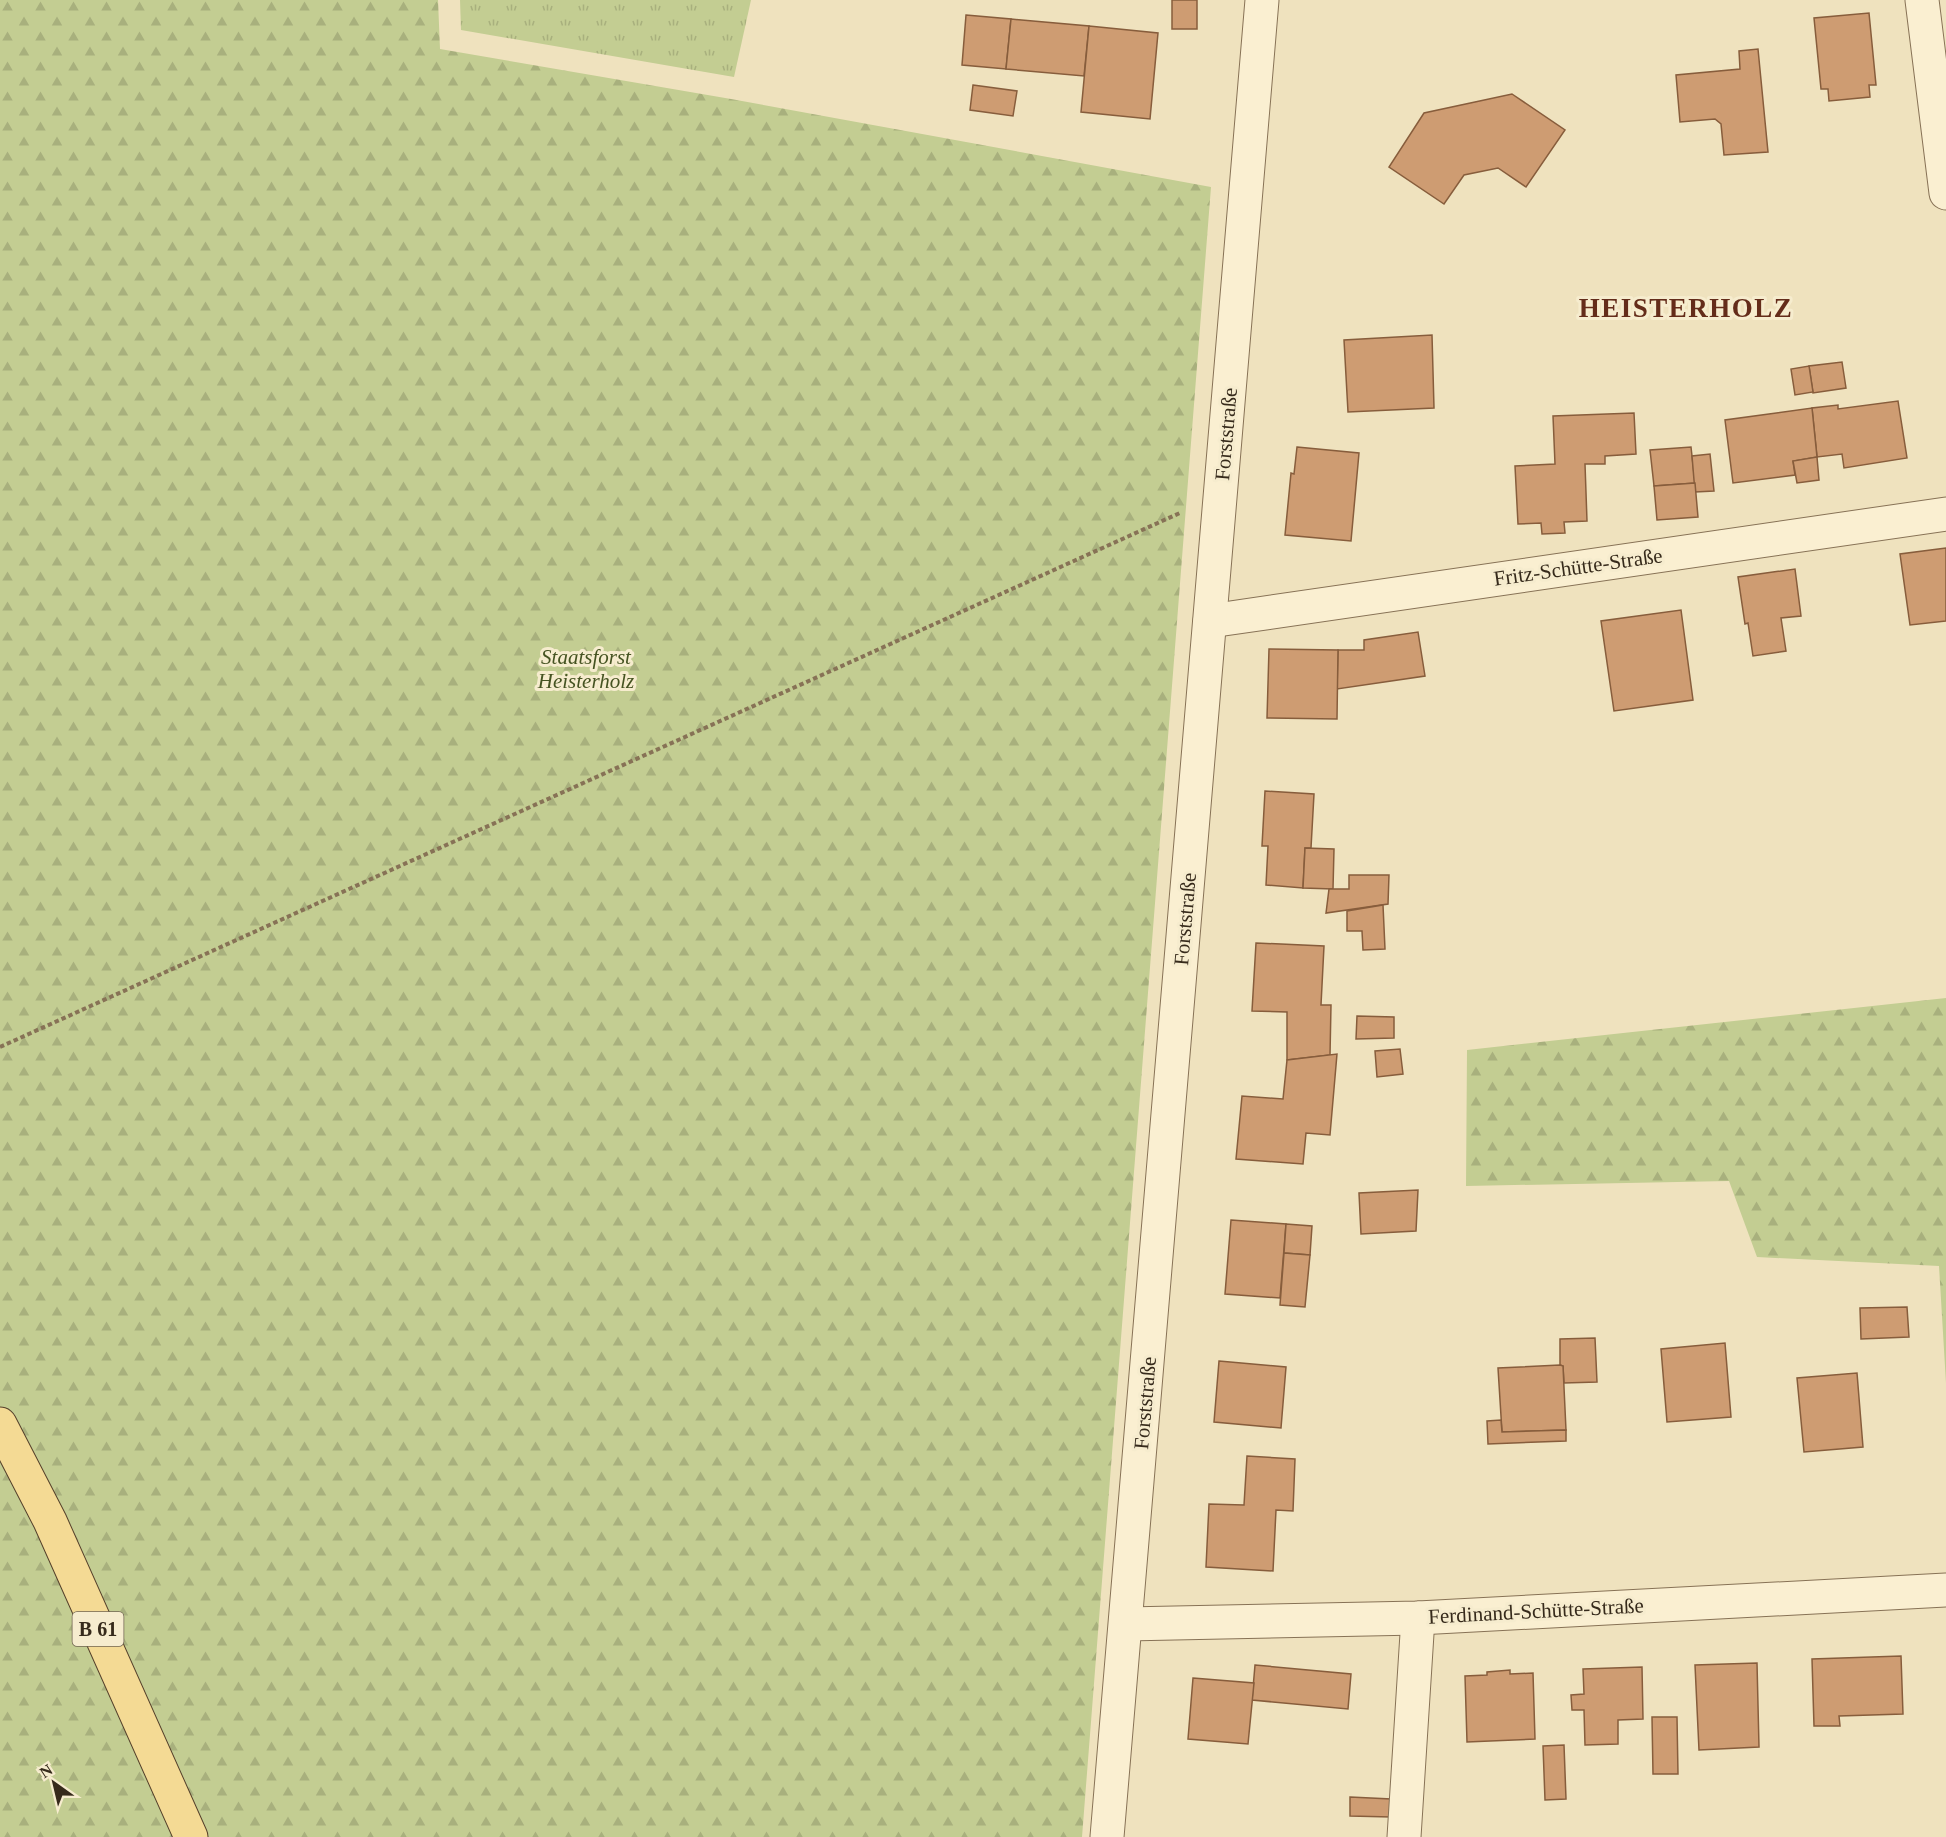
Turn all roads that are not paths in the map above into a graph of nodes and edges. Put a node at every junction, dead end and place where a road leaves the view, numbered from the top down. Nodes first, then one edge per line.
1 (1262, 0) edge
2 (1922, 0) edge
3 (1946, 193) edge
4 (1946, 514) edge
5 (1210, 621) junction
6 (0, 1424) edge
7 (1946, 1590) edge
8 (1418, 1618) junction
9 (1126, 1624) junction
10 (191, 1837) edge
11 (1107, 1837) edge
12 (1404, 1837) edge

1 - 5 street, Forststraße
2 - 3 street
4 - 5 street, Fritz-Schütte-Straße
5 - 9 street, Forststraße
6 - 10 main road, B 61
7 - 8 street, Ferdinand-Schütte-Straße
8 - 9 street, Ferdinand-Schütte-Straße
8 - 12 street
9 - 11 street, Forststraße

